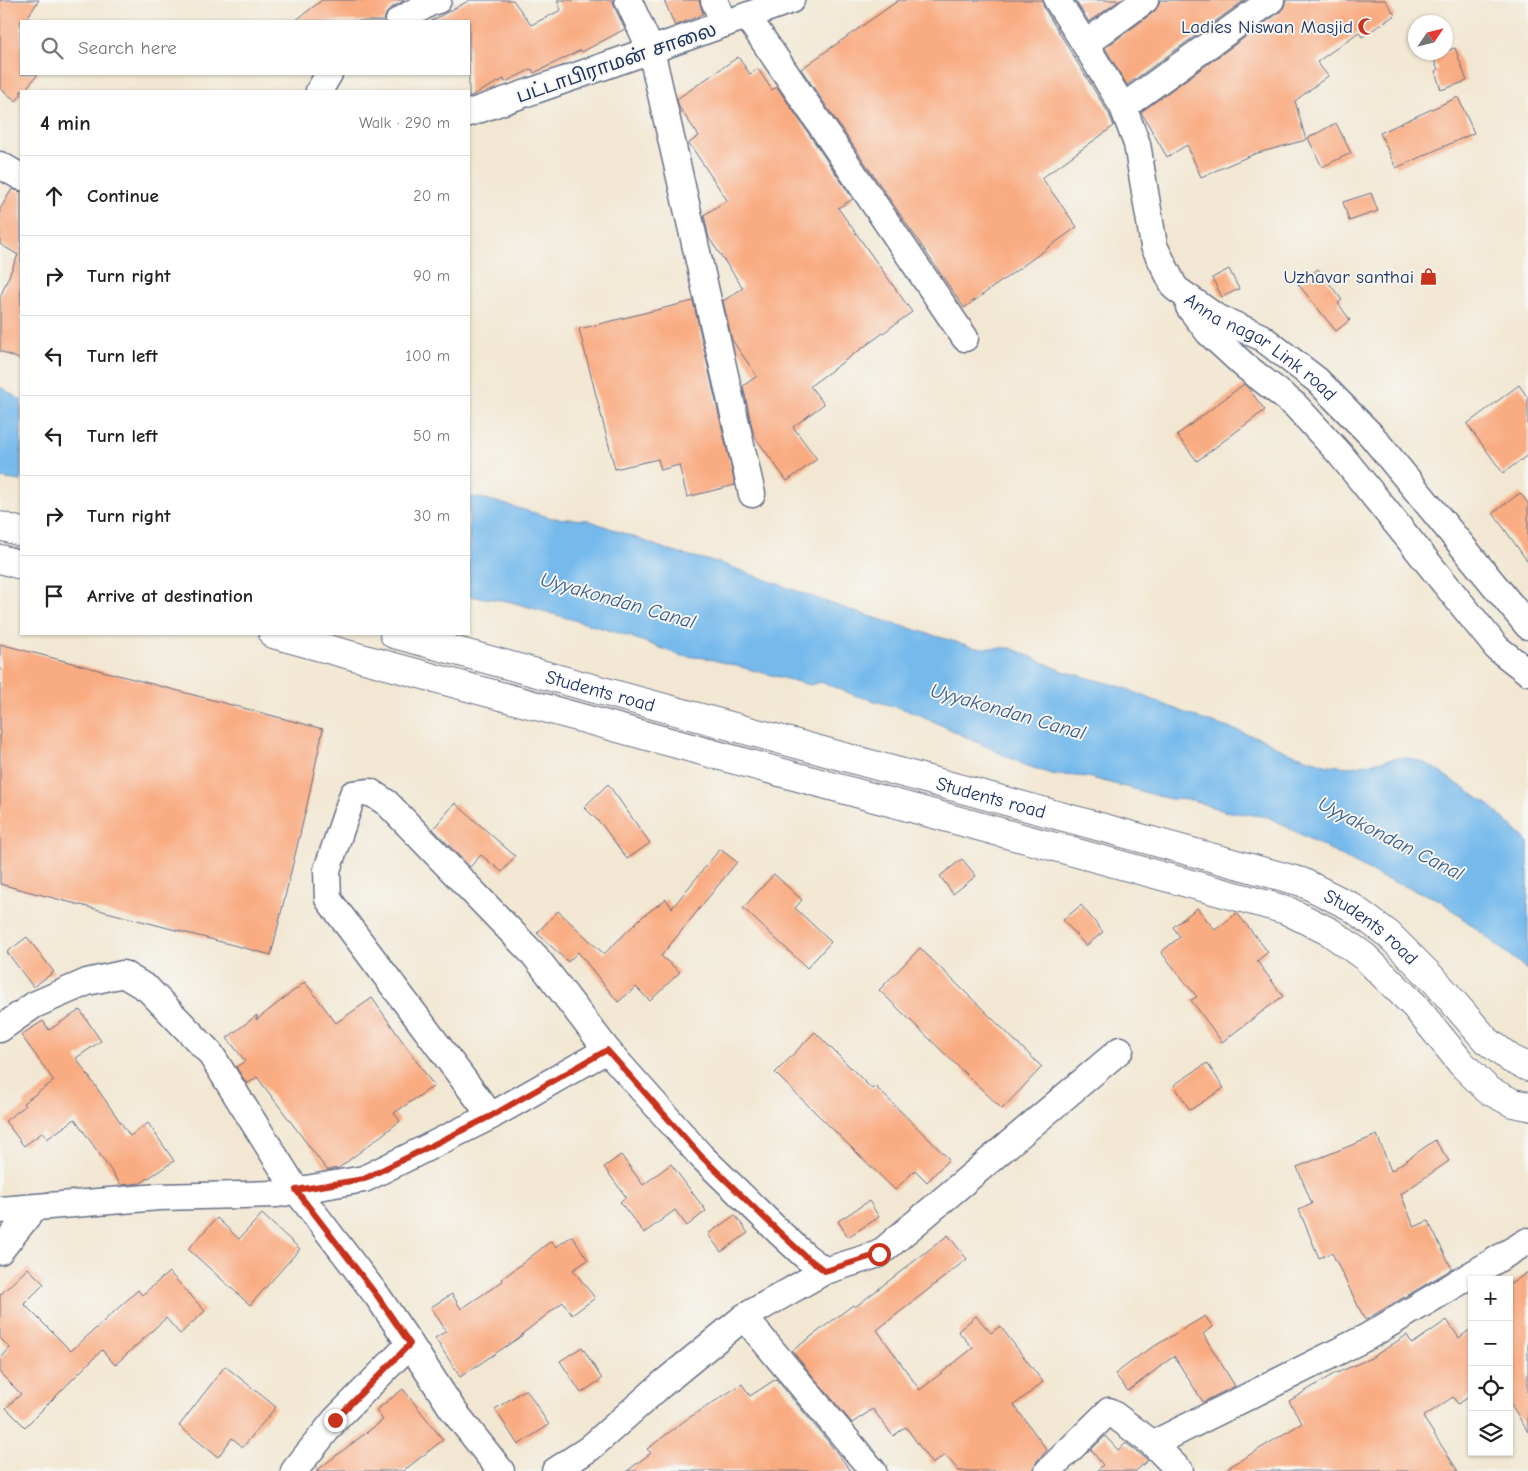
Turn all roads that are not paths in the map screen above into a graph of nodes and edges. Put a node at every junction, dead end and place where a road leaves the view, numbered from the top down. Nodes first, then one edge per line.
1 (438, 0) edge
2 (628, 0) edge
3 (714, 0) edge
4 (791, 0) edge
5 (1057, 0) edge
6 (1145, 0) edge
7 (1271, 0) edge
8 (401, 20) edge
9 (735, 20) junction
10 (1085, 44) junction
11 (651, 50) junction
12 (328, 75) edge
13 (320, 90) edge
14 (1123, 107) junction
15 (470, 113) edge
16 (0, 165) edge
17 (20, 176) edge
18 (1175, 288) junction
19 (966, 338) dead end
20 (752, 494) dead end
21 (0, 526) edge
22 (20, 532) edge
23 (0, 559) edge
24 (20, 565) edge
25 (1528, 626) edge
26 (277, 635) edge
27 (398, 635) edge
28 (1528, 672) edge
29 (0, 1029) edge
30 (607, 1050) junction
31 (1120, 1050) dead end
32 (1528, 1067) edge
33 (1528, 1106) edge
34 (491, 1116) junction
35 (296, 1190) junction
36 (34, 1208) junction
37 (0, 1210) edge
38 (1528, 1241) edge
39 (0, 1252) edge
40 (825, 1271) junction
41 (744, 1317) junction
42 (410, 1344) junction
43 (1153, 1444) junction
44 (591, 1460) edge
45 (294, 1471) edge
46 (501, 1471) edge
47 (555, 1471) edge
48 (873, 1471) edge
49 (1048, 1471) edge
50 (1180, 1471) edge

1 - 8 street
2 - 11 street
3 - 9 street
4 - 9 street, பட்டாபிராமன் சாலை
5 - 10 street, Anna nagar Link road
6 - 10 street
7 - 14 street
9 - 11 street, பட்டாபிராமன் சாலை
9 - 19 street
10 - 14 street, Anna nagar Link road
11 - 15 street, பட்டாபிராமன் சாலை
11 - 20 street
12 - 13 street
14 - 18 street, Anna nagar Link road
16 - 17 street
18 - 25 street, Anna nagar Link road
18 - 28 street
21 - 22 main road
23 - 24 main road
26 - 33 main road
27 - 32 main road, Students road
29 - 35 street
30 - 34 street
30 - 34 street
30 - 40 street
31 - 40 street
34 - 35 street
35 - 36 street
35 - 42 street
36 - 37 street
36 - 39 street
38 - 43 street
40 - 41 street
41 - 44 street
41 - 48 street
42 - 45 street
42 - 46 street
43 - 49 street
43 - 50 street
44 - 47 street

